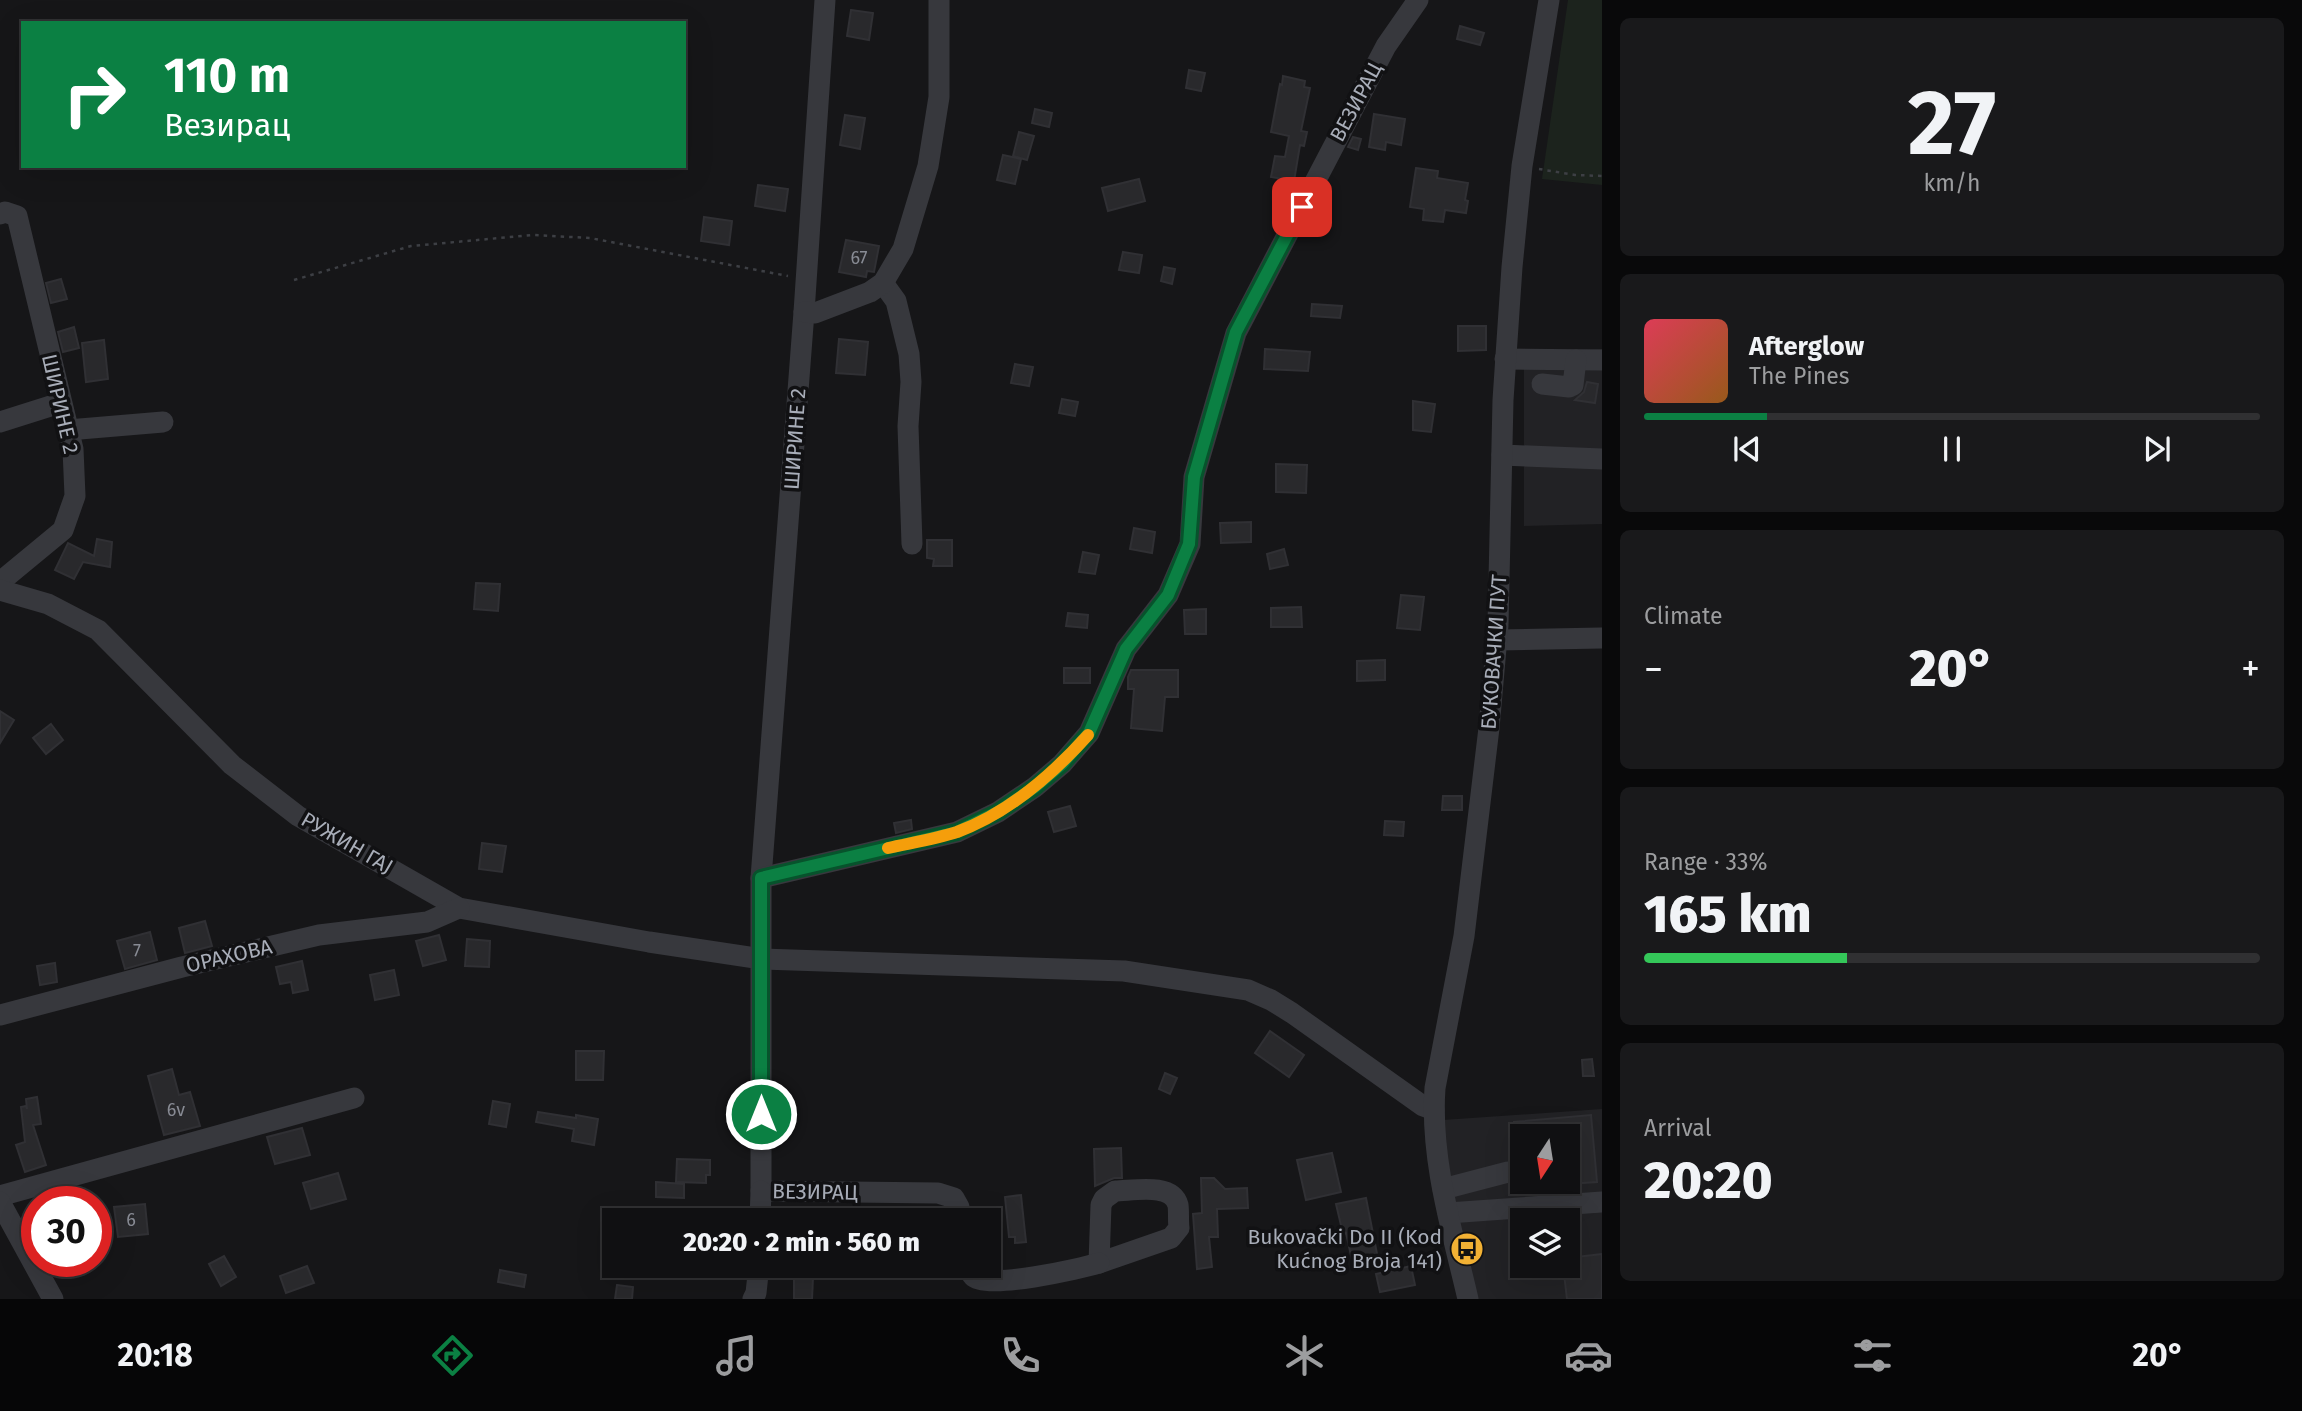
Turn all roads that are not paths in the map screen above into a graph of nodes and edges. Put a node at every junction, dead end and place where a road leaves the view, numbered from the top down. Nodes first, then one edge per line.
1 (825, 0) edge
2 (939, 0) edge
3 (1418, 0) edge
4 (1549, 0) edge
5 (0, 214) edge
6 (883, 283) junction
7 (804, 312) junction
8 (1506, 359) junction
9 (1576, 360) junction
10 (1602, 360) edge
11 (1542, 384) dead end
12 (60, 403) junction
13 (0, 422) edge
14 (163, 422) dead end
15 (68, 430) junction
16 (1502, 455) junction
17 (1602, 459) edge
18 (912, 544) dead end
19 (0, 582) edge
20 (0, 590) edge
21 (1601, 638) edge
22 (1498, 640) junction
23 (761, 878) junction
24 (459, 908) junction
25 (762, 959) junction
26 (0, 1015) edge
27 (354, 1098) dead end
28 (1434, 1110) junction
29 (1508, 1172) dead end
30 (1443, 1189) junction
31 (761, 1191) junction
32 (0, 1196) edge
33 (0, 1202) edge
34 (1602, 1202) edge
35 (760, 1208) edge
36 (958, 1208) edge
37 (1448, 1213) junction
38 (1099, 1263) dead end
39 (758, 1278) edge
40 (972, 1278) edge
41 (980, 1278) edge
42 (53, 1299) edge
43 (753, 1299) edge
44 (975, 1299) edge
45 (1468, 1299) edge

1 - 7 street, ШИРИНЕ 2
2 - 6 street
3 - 23 street, ВЕЗИРАЦ
4 - 8 street, БУКОВАЧКИ ПУТ
5 - 12 street, ШИРИНЕ 2
6 - 7 street
6 - 18 street
7 - 23 street, ШИРИНЕ 2
8 - 9 street
8 - 16 street, БУКОВАЧКИ ПУТ
9 - 10 street
9 - 11 street
12 - 13 street
12 - 15 street, ШИРИНЕ 2
14 - 15 street
15 - 19 street, ШИРИНЕ 2
16 - 17 street
16 - 22 street, БУКОВАЧКИ ПУТ
20 - 24 street, РУЖИН ГАЈ
21 - 22 street
22 - 28 street, БУКОВАЧКИ ПУТ
23 - 25 street, ВЕЗИРАЦ
24 - 25 street, РУЖИН ГАЈ
24 - 26 street, ОРАХОВА
25 - 28 street, РУЖИН ГАЈ
25 - 31 street, ВЕЗИРАЦ
27 - 32 street
28 - 30 street, БУКОВАЧКИ ПУТ
29 - 30 street
30 - 37 street, БУКОВАЧКИ ПУТ
31 - 35 street
31 - 36 street, ВЕЗИРАЦ
33 - 42 street
34 - 37 street
37 - 45 street, БУКОВАЧКИ ПУТ
38 - 41 street
39 - 43 street
40 - 44 street

